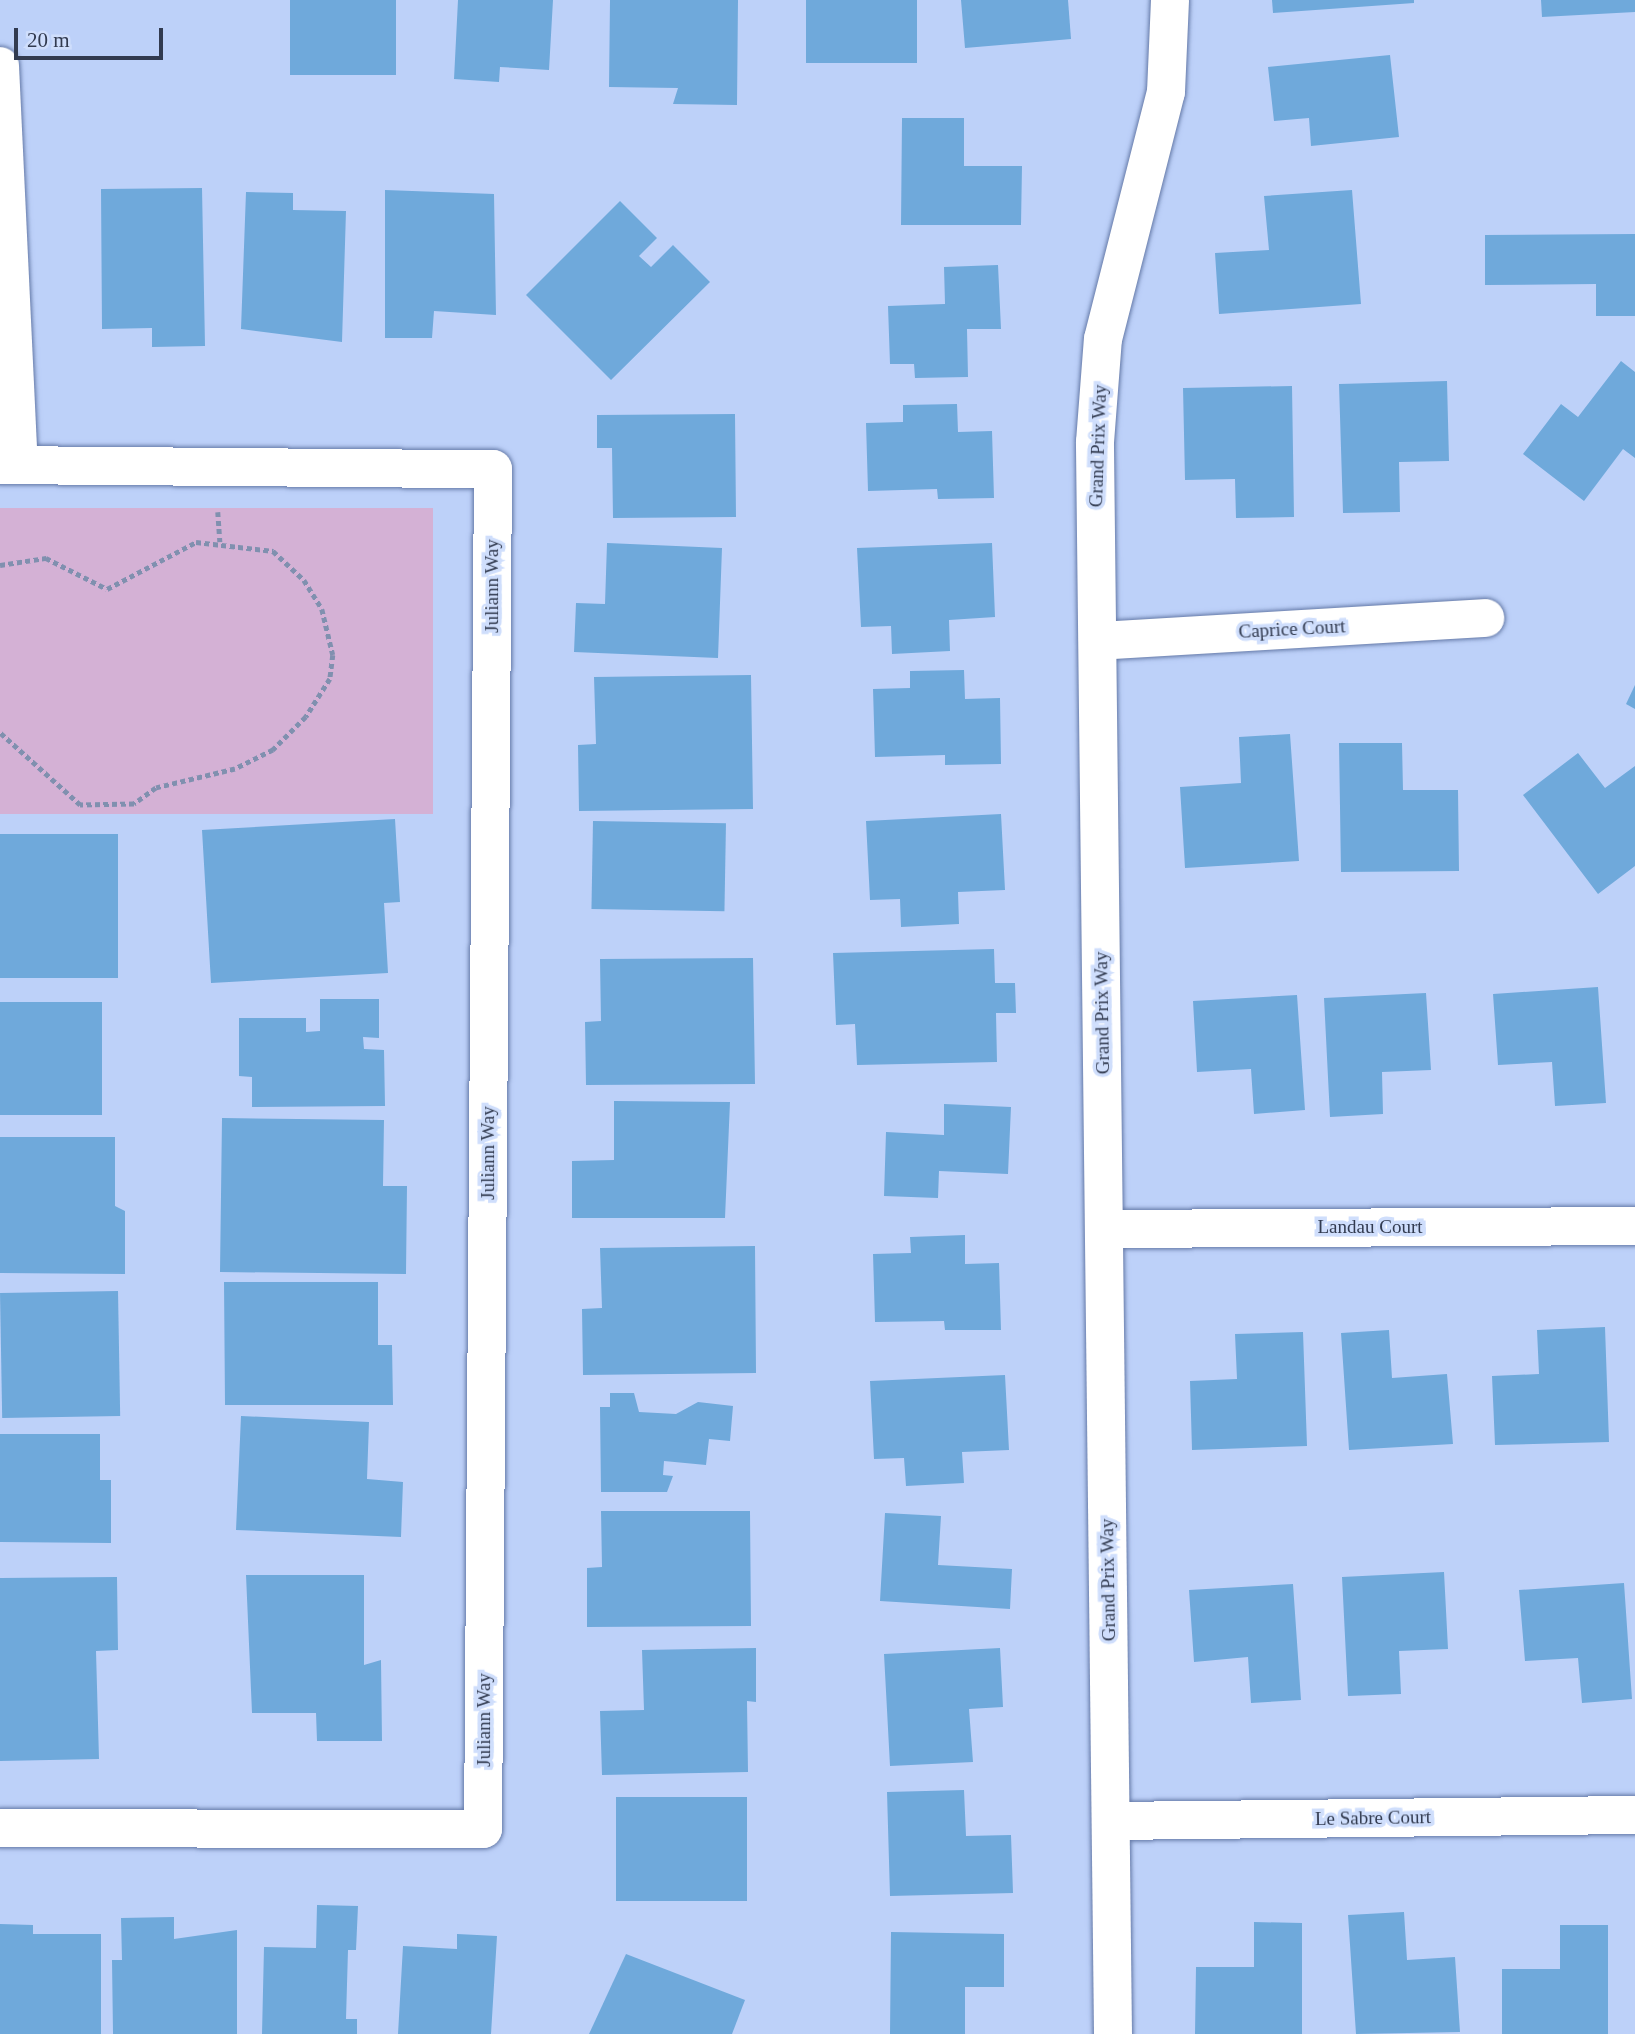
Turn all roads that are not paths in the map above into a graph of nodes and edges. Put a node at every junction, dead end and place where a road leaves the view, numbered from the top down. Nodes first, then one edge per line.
1 (1170, 0) edge
2 (0, 66) edge
3 (9, 464) edge
4 (1485, 618) dead end
5 (1098, 641) junction
6 (1635, 1226) edge
7 (1104, 1228) junction
8 (1635, 1815) edge
9 (1111, 1821) junction
10 (0, 1828) edge
11 (1113, 2034) edge

1 - 5 street, Grand Prix Way
2 - 3 street
3 - 10 street, Juliann Way
4 - 5 street, Caprice Court
5 - 7 street, Grand Prix Way
6 - 7 street, Landau Court
7 - 9 street, Grand Prix Way
8 - 9 street, Le Sabre Court
9 - 11 street, Grand Prix Way

